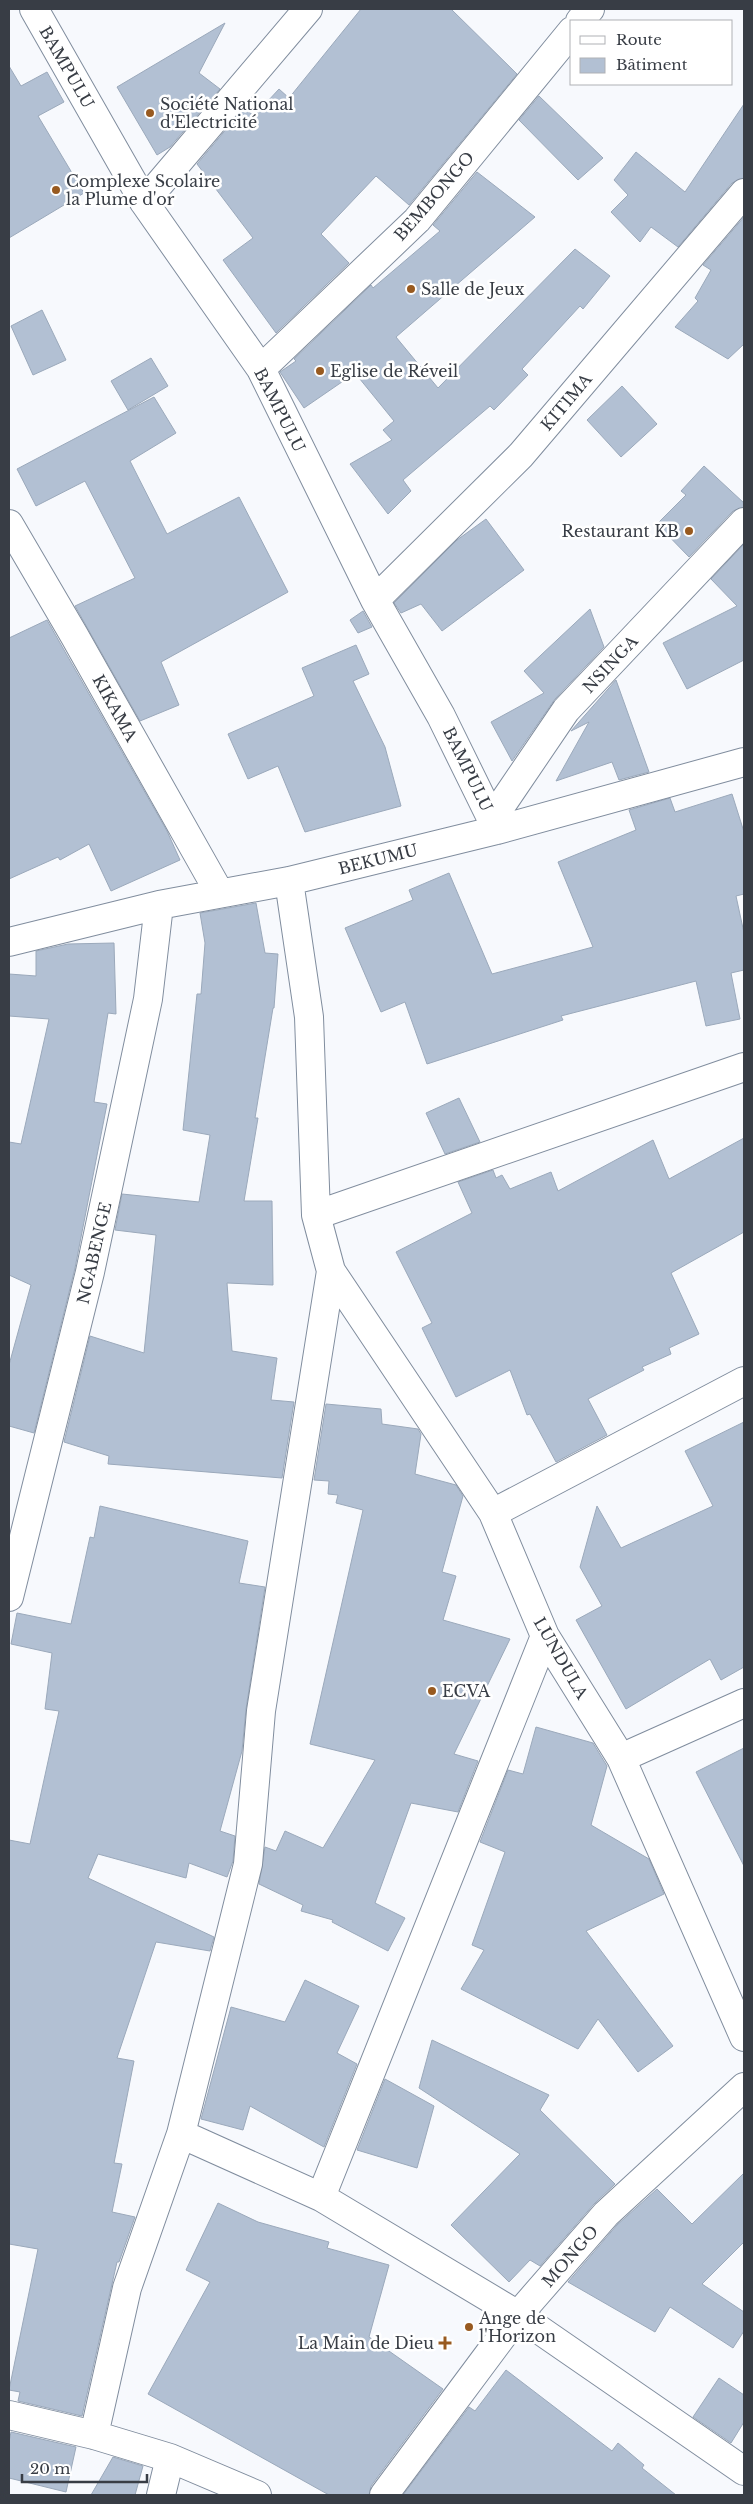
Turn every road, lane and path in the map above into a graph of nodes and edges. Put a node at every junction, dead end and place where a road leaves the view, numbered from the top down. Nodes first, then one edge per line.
1 (34, 9) edge
2 (308, 9) edge
3 (590, 9) edge
4 (581, 20) edge
5 (570, 33) edge
6 (744, 193) edge
7 (144, 202) junction
8 (261, 369) junction
9 (744, 522) edge
10 (9, 524) edge
11 (375, 600) junction
12 (744, 762) edge
13 (494, 824) junction
14 (289, 882) junction
15 (219, 892) junction
16 (159, 905) junction
17 (9, 942) edge
18 (744, 1068) edge
19 (316, 1215) junction
20 (331, 1272) junction
21 (744, 1381) edge
22 (493, 1512) junction
23 (9, 1597) edge
24 (545, 1636) junction
25 (744, 1703) edge
26 (621, 1758) junction
27 (744, 2037) edge
28 (744, 2087) edge
29 (181, 2134) junction
30 (321, 2198) junction
31 (518, 2315) junction
32 (9, 2416) edge
33 (94, 2435) junction
34 (170, 2458) junction
35 (744, 2471) edge
36 (161, 2495) edge
37 (257, 2495) edge
38 (384, 2495) edge

1 - 7 street, BAMPULU
2 - 7 street
3 - 4 street
5 - 8 street, BEMBONGO
6 - 11 street, KITIMA
7 - 8 street, BAMPULU
8 - 11 street, BAMPULU
9 - 13 street, NSINGA
10 - 15 street, KIKAMA
11 - 13 street, BAMPULU
12 - 13 street, BEKUMU
13 - 14 street, BEKUMU
14 - 15 street, BEKUMU
14 - 19 street
15 - 16 street, BEKUMU
16 - 17 street, BEKUMU
16 - 23 street, NGABENGE
18 - 19 street
19 - 20 street
20 - 22 street, LUNDULA
20 - 29 street
21 - 22 street
22 - 24 street, LUNDULA
24 - 26 street, LUNDULA
24 - 30 street
25 - 26 street
26 - 27 street, LUNDULA
28 - 31 street, MONGO
29 - 30 street
29 - 33 street
30 - 31 street
31 - 35 street
31 - 38 street, MONGO
32 - 33 street
33 - 34 street
34 - 36 street
34 - 37 street

